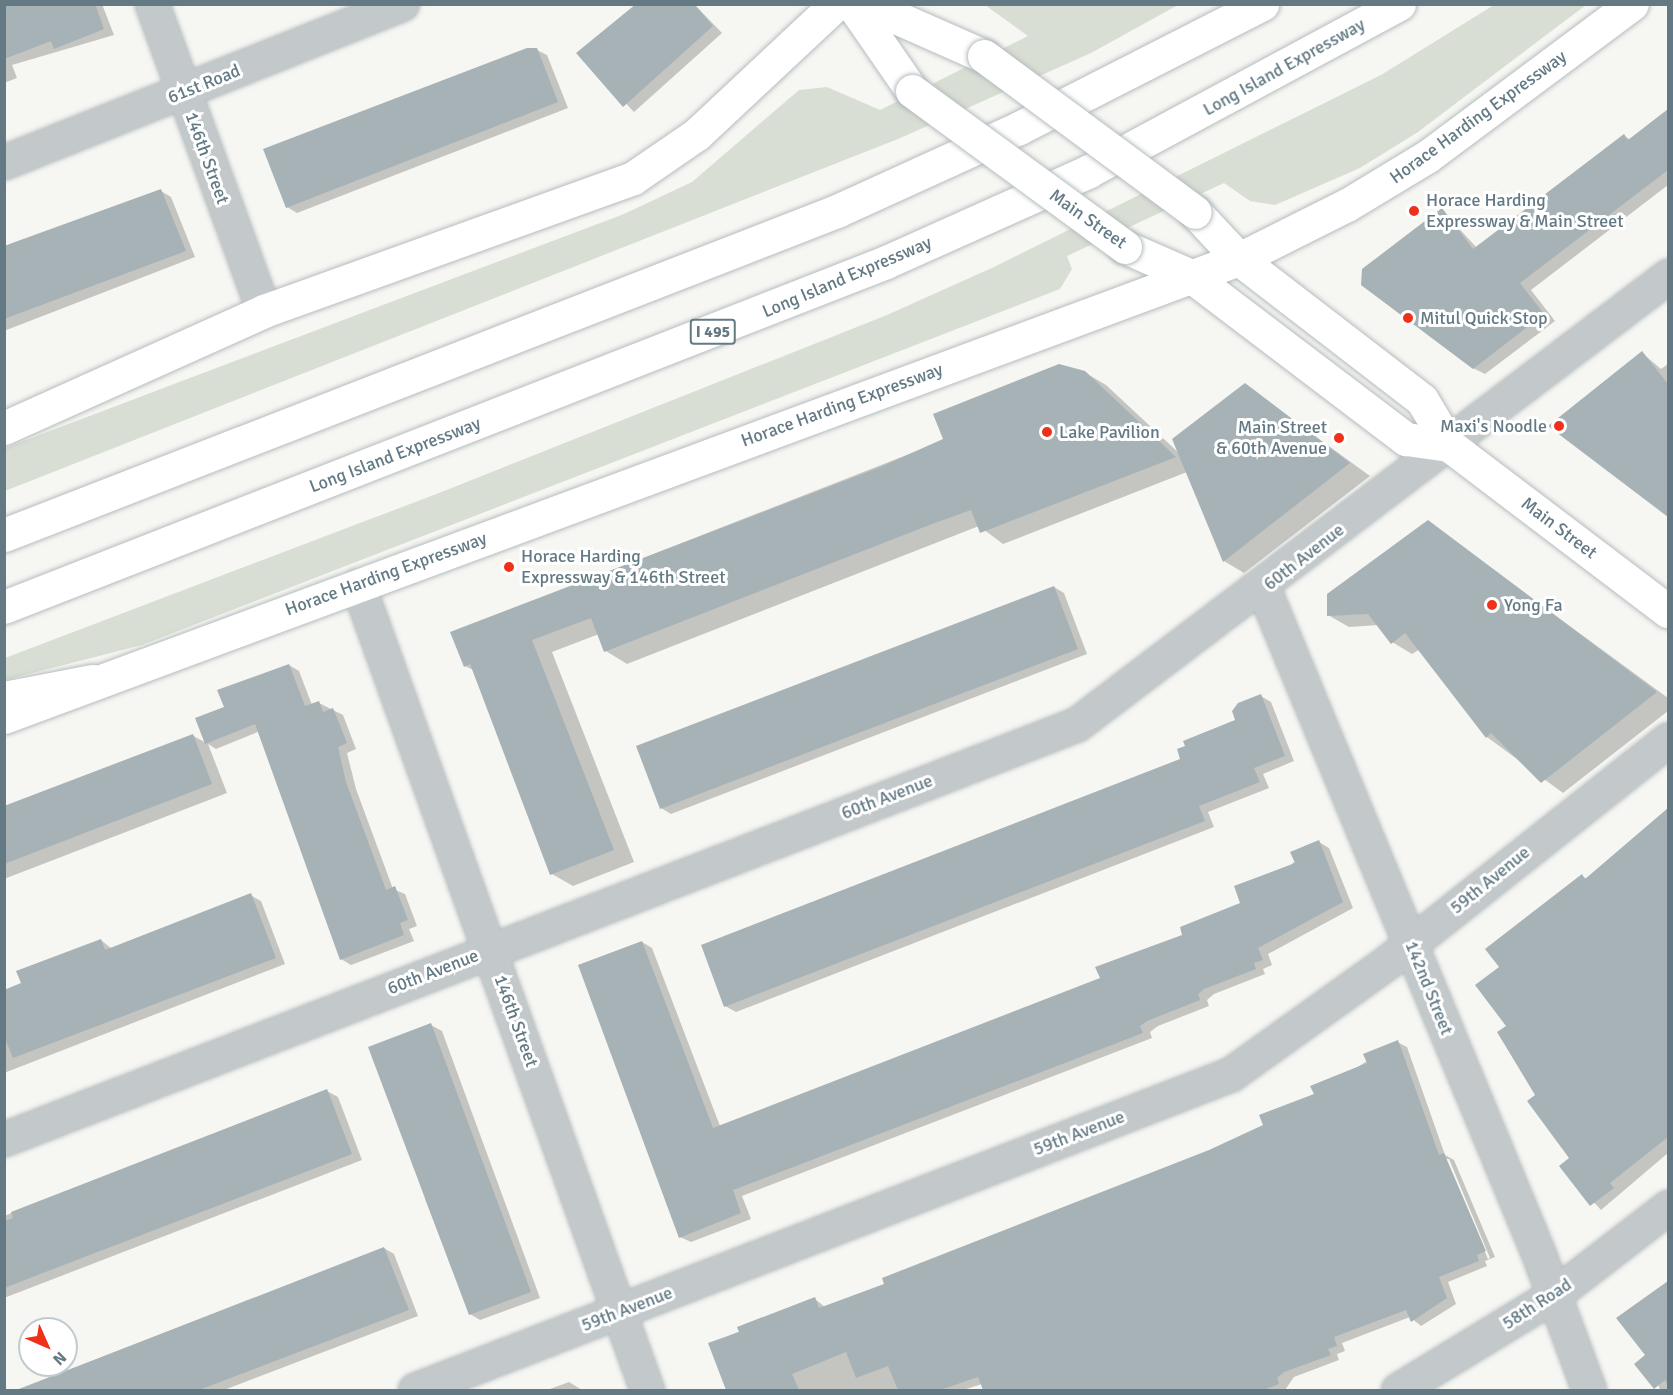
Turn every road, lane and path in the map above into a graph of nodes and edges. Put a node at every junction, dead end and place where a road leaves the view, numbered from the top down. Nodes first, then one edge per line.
1 (152, 4) edge
2 (402, 4) edge
3 (836, 4) edge
4 (852, 4) edge
5 (866, 4) edge
6 (1262, 4) edge
7 (1399, 4) edge
8 (1632, 4) edge
9 (183, 92) junction
10 (4, 162) edge
11 (1239, 259) junction
12 (1191, 276) junction
13 (1668, 276) edge
14 (264, 312) junction
15 (4, 428) edge
16 (1449, 445) junction
17 (4, 535) edge
18 (358, 585) junction
19 (1263, 588) junction
20 (4, 607) edge
21 (1668, 611) edge
22 (92, 681) junction
23 (4, 698) edge
24 (4, 717) edge
25 (1668, 740) edge
26 (1412, 943) junction
27 (490, 949) junction
28 (4, 1139) edge
29 (1668, 1207) edge
30 (1555, 1294) junction
31 (619, 1312) junction
32 (415, 1390) edge
33 (647, 1390) edge
34 (1398, 1390) edge
35 (1589, 1390) edge

1 - 9 street, 146th Street
2 - 9 street, 61st Road
3 - 14 main road
4 - 12 main road, Main Street, bridge
5 - 11 main road, Main Street, bridge
6 - 17 main road
7 - 20 main road, Long Island Expressway / I 495
8 - 11 main road, Horace Harding Expressway
9 - 10 street, 61st Road
9 - 14 street, 146th Street
11 - 12 main road, Horace Harding Expressway
11 - 16 main road, Main Street
12 - 16 main road, Main Street
12 - 18 main road, Horace Harding Expressway
13 - 16 street, 60th Avenue
14 - 15 main road
16 - 19 street, 60th Avenue
16 - 21 main road, Main Street
18 - 22 main road, Horace Harding Expressway
18 - 27 street, 146th Street
19 - 26 street, 142nd Street
19 - 27 street, 60th Avenue
22 - 23 main road
22 - 24 main road, Horace Harding Expressway
25 - 26 street, 59th Avenue
26 - 30 street, 142nd Street
26 - 31 street, 59th Avenue
27 - 28 street, 60th Avenue
27 - 31 street, 146th Street
29 - 30 street, 58th Road
30 - 34 street, 58th Road
30 - 35 street, 142nd Street
31 - 32 street, 59th Avenue
31 - 33 street, 146th Street

